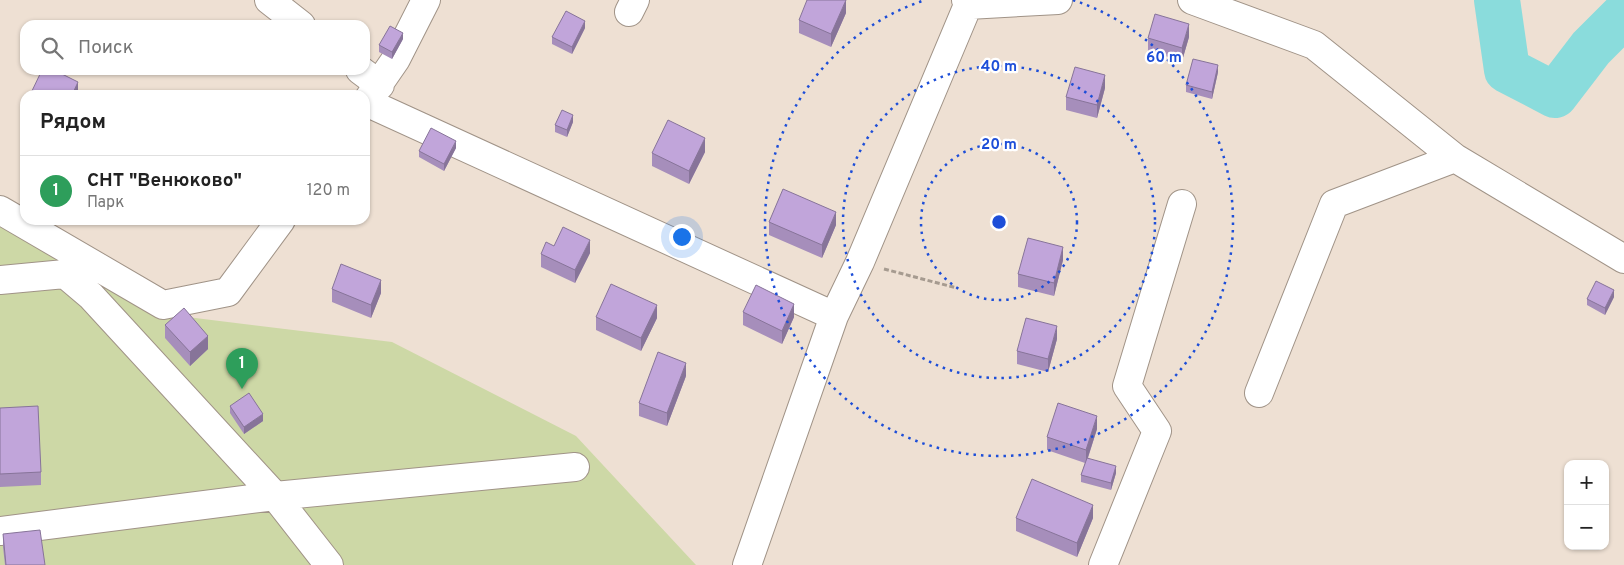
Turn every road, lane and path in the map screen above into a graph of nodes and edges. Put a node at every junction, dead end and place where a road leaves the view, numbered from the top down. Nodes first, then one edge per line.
1 (269, 0) edge
2 (426, 0) edge
3 (1058, 0) edge
4 (1192, 0) edge
5 (967, 2) edge
6 (295, 20) edge
7 (368, 90) edge
8 (370, 91) edge
9 (1455, 158) junction
10 (1182, 204) dead end
11 (0, 210) edge
12 (20, 222) edge
13 (26, 225) edge
14 (277, 225) edge
15 (1624, 259) edge
16 (860, 262) junction
17 (0, 280) edge
18 (957, 288) dead end
19 (834, 316) junction
20 (1258, 393) dead end
21 (576, 467) dead end
22 (275, 496) junction
23 (0, 532) edge
24 (329, 565) edge
25 (748, 565) edge
26 (1103, 565) edge

1 - 6 street
2 - 7 street
3 - 5 street
4 - 9 street
5 - 16 street
8 - 19 street
9 - 15 street
9 - 20 street
10 - 26 street
11 - 12 street
13 - 14 street
16 - 18 path
16 - 19 street
17 - 22 street
19 - 25 street
21 - 22 street
22 - 23 street
22 - 24 street

